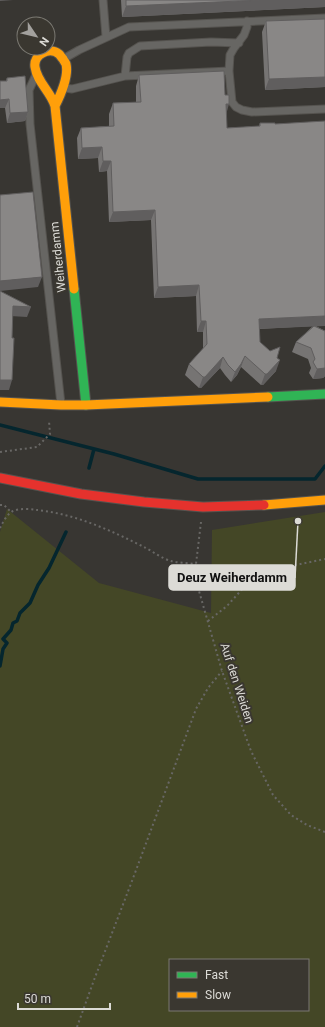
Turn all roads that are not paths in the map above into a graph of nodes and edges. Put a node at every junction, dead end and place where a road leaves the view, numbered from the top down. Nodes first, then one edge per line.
1 (103, 0) edge
2 (325, 18) edge
3 (247, 21) junction
4 (106, 37) junction
5 (239, 43) junction
6 (63, 59) junction
7 (229, 71) junction
8 (36, 73) junction
9 (125, 76) junction
10 (62, 88) junction
11 (55, 106) junction
12 (325, 109) edge
13 (325, 394) edge
14 (0, 402) edge
15 (61, 405) junction
16 (86, 405) junction
17 (0, 478) edge
18 (325, 500) edge

1 - 4 lane
2 - 3 lane
3 - 4 lane
3 - 5 lane
4 - 6 lane
5 - 7 lane
5 - 9 lane
6 - 8 street
6 - 10 street, Weiherdamm
7 - 9 lane
7 - 12 lane
8 - 11 street, Weiherdamm
8 - 15 lane
9 - 10 lane
10 - 11 street, Weiherdamm
11 - 16 street, Weiherdamm
13 - 16 street
14 - 15 street
15 - 16 street
17 - 18 street

